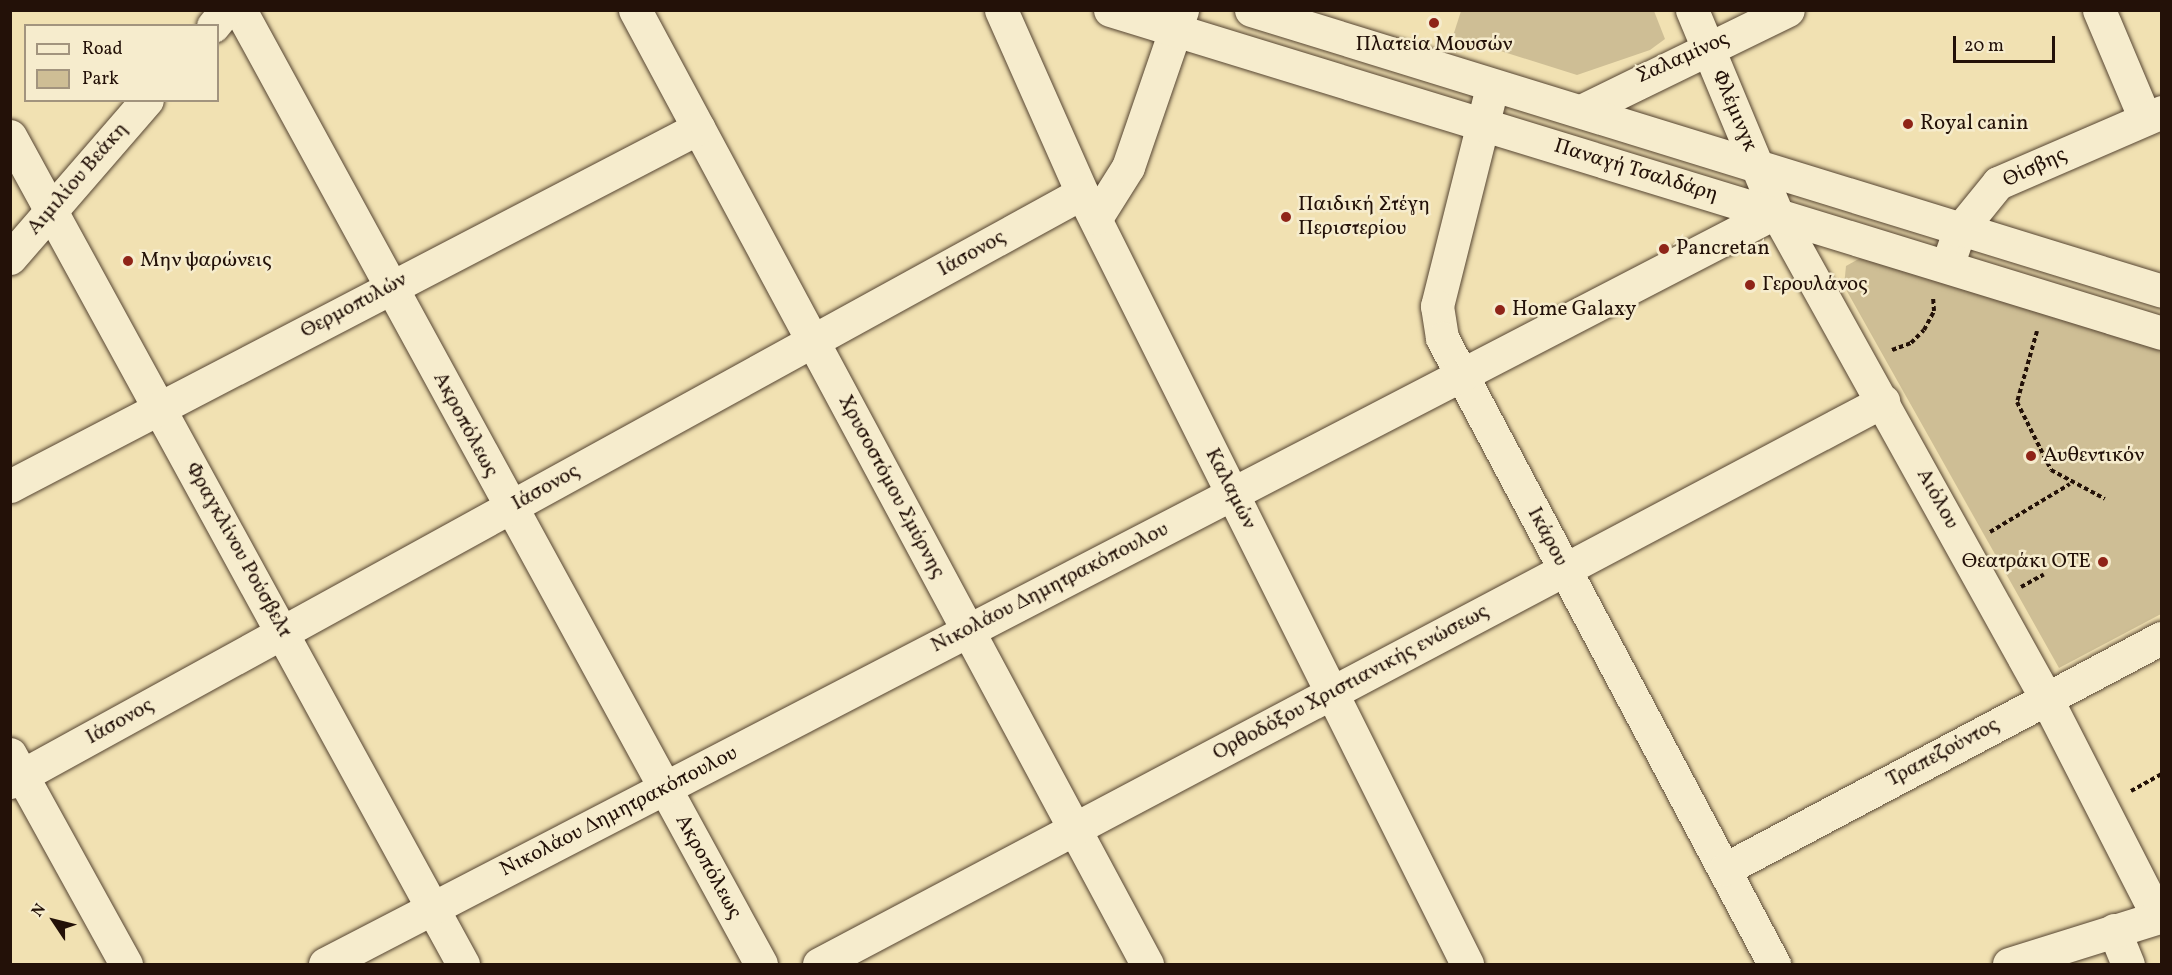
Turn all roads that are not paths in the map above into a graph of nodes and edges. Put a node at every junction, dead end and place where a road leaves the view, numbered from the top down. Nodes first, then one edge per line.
1 (226, 10) edge
2 (240, 10) edge
3 (635, 10) edge
4 (1001, 10) edge
5 (1110, 10) edge
6 (1251, 10) edge
7 (1692, 10) edge
8 (1788, 10) edge
9 (2099, 10) edge
10 (1179, 21) edge
11 (215, 24) edge
12 (1707, 48) junction
13 (1492, 87) junction
14 (145, 102) edge
15 (1581, 111) junction
16 (2153, 116) edge
17 (1481, 125) junction
18 (698, 128) junction
19 (10, 136) edge
20 (1759, 169) junction
21 (1089, 205) junction
22 (51, 209) junction
23 (1776, 212) junction
24 (1959, 231) junction
25 (10, 258) edge
26 (1947, 266) junction
27 (390, 286) junction
28 (2162, 291) edge
29 (2162, 333) edge
30 (814, 340) junction
31 (1461, 376) junction
32 (1883, 401) junction
33 (161, 410) junction
34 (10, 486) edge
35 (1232, 494) junction
36 (509, 508) junction
37 (1564, 570) junction
38 (283, 632) junction
39 (967, 632) junction
40 (2162, 638) edge
41 (1335, 691) junction
42 (2046, 698) junction
43 (14, 771) edge
44 (665, 788) junction
45 (1075, 829) junction
46 (1725, 869) junction
47 (432, 909) junction
48 (2160, 917) edge
49 (2114, 930) junction
50 (126, 964) edge
51 (325, 964) edge
52 (463, 964) edge
53 (761, 964) edge
54 (819, 964) edge
55 (1147, 964) edge
56 (1467, 964) edge
57 (1774, 964) edge
58 (2009, 964) edge
59 (2128, 964) edge

1 - 11 street
2 - 27 street, Ακροπόλεως
3 - 18 street, Χρυσοστόμου Σμύρνης
4 - 21 street, Καλαμών
5 - 10 street, Παναγή Τσαλδάρη
6 - 13 street, Παναγή Τσαλδάρη
7 - 12 street, Φλέμινγκ
8 - 12 street, Σαλαμίνος
9 - 16 street
10 - 17 street, Παναγή Τσαλδάρη
10 - 21 street, Ιάσονος
12 - 15 street, Σαλαμίνος
12 - 20 street, Φλέμινγκ
13 - 15 street, Παναγή Τσαλδάρη
13 - 17 street, Ικάρου
14 - 22 street, Αιμιλίου Βεάκη
15 - 20 street, Παναγή Τσαλδάρη
16 - 24 street, Θίσβης
17 - 23 street, Παναγή Τσαλδάρη
17 - 31 street, Ικάρου
18 - 27 street, Θερμοπυλών
18 - 30 street, Χρυσοστόμου Σμύρνης
19 - 22 street, Φραγκλίνου Ρούσβελτ
20 - 23 street, Φλέμινγκ
20 - 24 street, Παναγή Τσαλδάρη
21 - 30 street, Ιάσονος
21 - 35 street, Καλαμών
22 - 25 street, Αιμιλίου Βεάκη
22 - 33 street, Φραγκλίνου Ρούσβελτ
23 - 26 street, Παναγή Τσαλδάρη
23 - 31 street, Νικολάου Δημητρακόπουλου
23 - 32 street, Αιόλου
24 - 26 street, Θίσβης
24 - 28 street, Παναγή Τσαλδάρη
26 - 29 street, Παναγή Τσαλδάρη
27 - 33 street, Θερμοπυλών
27 - 36 street, Ακροπόλεως
30 - 36 street, Ιάσονος
30 - 39 street, Χρυσοστόμου Σμύρνης
31 - 35 street, Νικολάου Δημητρακόπουλου
31 - 37 street, Ικάρου
32 - 37 street, Ορθοδόξου Χριστιανικής ενώσεως
32 - 42 street, Αιόλου
33 - 34 street, Θερμοπυλών
33 - 38 street, Φραγκλίνου Ρούσβελτ
35 - 39 street, Νικολάου Δημητρακόπουλου
35 - 41 street, Καλαμών
36 - 38 street, Ιάσονος
36 - 44 street, Ακροπόλεως
37 - 41 street, Ορθοδόξου Χριστιανικής ενώσεως
37 - 46 street, Ικάρου
38 - 43 street, Ιάσονος
38 - 47 street, Φραγκλίνου Ρούσβελτ
39 - 44 street, Νικολάου Δημητρακόπουλου
39 - 45 street, Χρυσοστόμου Σμύρνης
40 - 42 street, Τραπεζούντος
41 - 45 street, Ορθοδόξου Χριστιανικής ενώσεως
41 - 56 street, Καλαμών
42 - 46 street, Τραπεζούντος
42 - 48 street, Αιόλου
43 - 50 street
44 - 47 street, Νικολάου Δημητρακόπουλου
44 - 53 street, Ακροπόλεως
45 - 54 street, Ορθοδόξου Χριστιανικής ενώσεως
45 - 55 street, Χρυσοστόμου Σμύρνης
46 - 57 street, Ικάρου
47 - 51 street, Νικολάου Δημητρακόπουλου
47 - 52 street, Φραγκλίνου Ρούσβελτ
48 - 49 street
49 - 58 street
49 - 59 street

